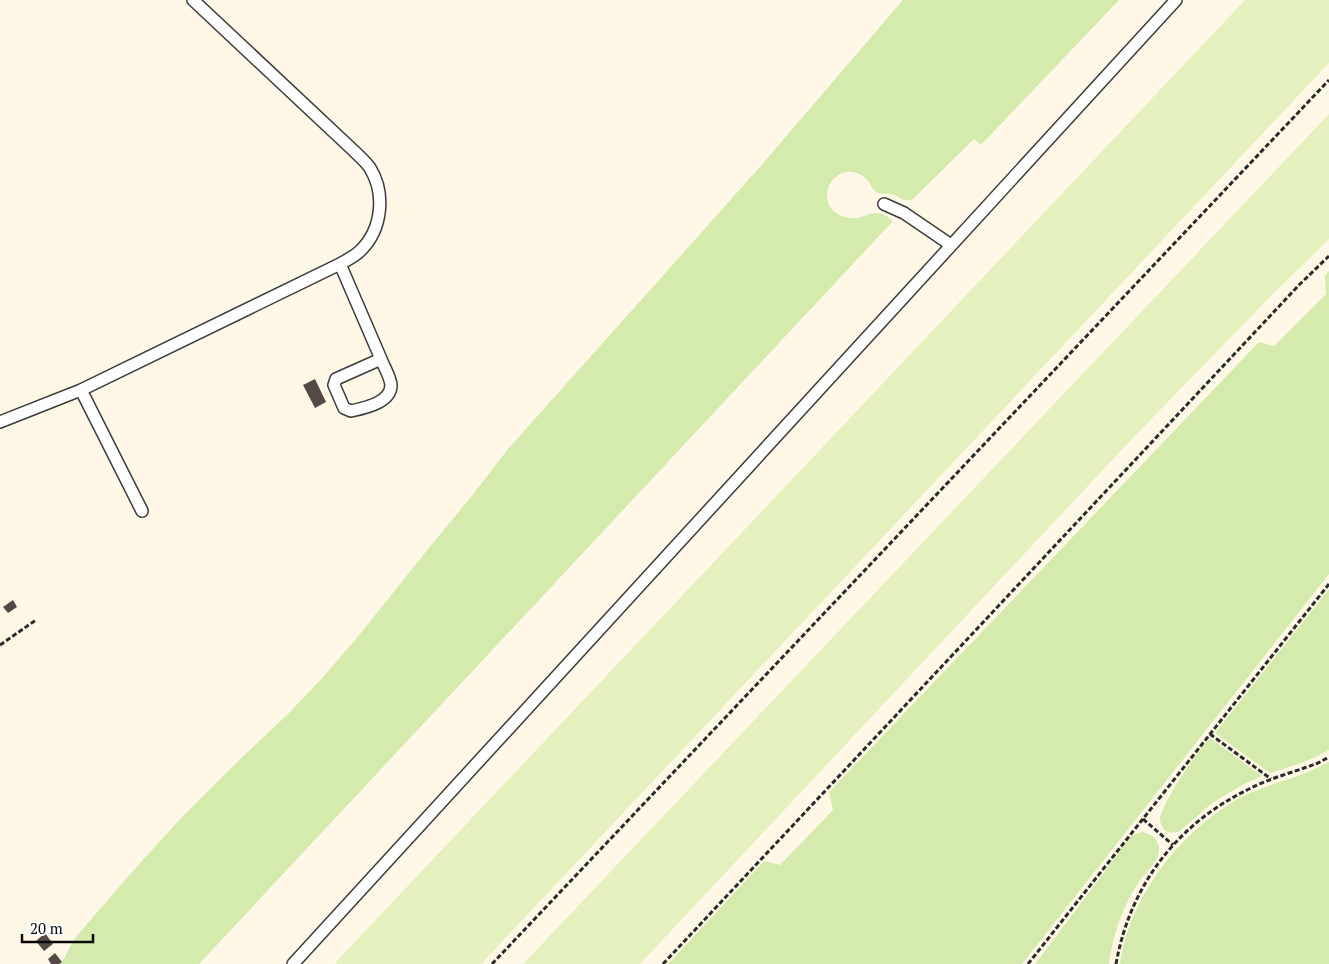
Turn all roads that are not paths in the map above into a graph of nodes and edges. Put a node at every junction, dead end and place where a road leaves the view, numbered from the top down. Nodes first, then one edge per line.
1 (192, 0) edge
2 (1176, 0) edge
3 (884, 204) dead end
4 (951, 245) junction
5 (340, 264) junction
6 (381, 359) junction
7 (82, 390) junction
8 (0, 422) edge
9 (142, 511) dead end
10 (293, 964) edge

1 - 5 lane
2 - 4 lane
3 - 4 lane
4 - 10 lane
5 - 6 lane
5 - 7 lane
6 - 6 lane
7 - 8 lane
7 - 9 lane

